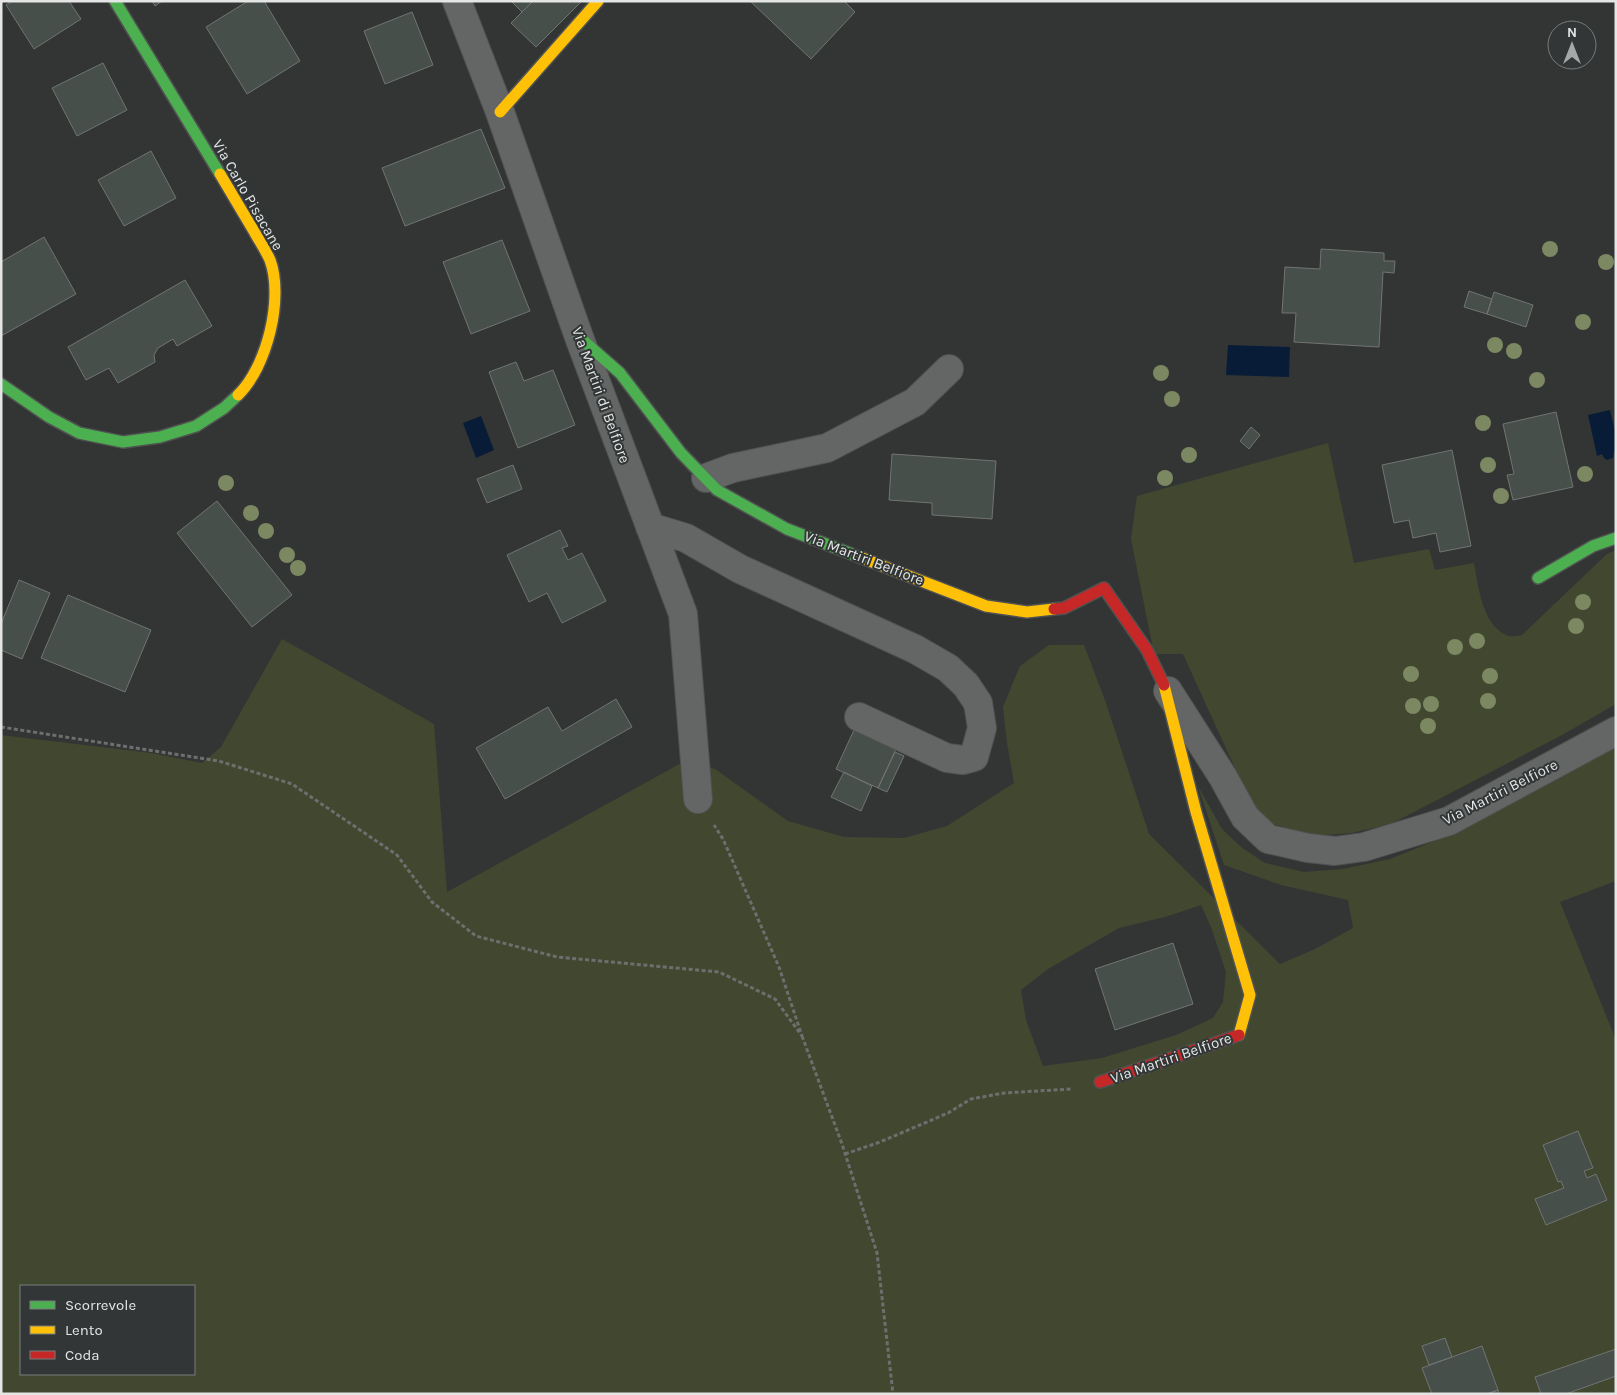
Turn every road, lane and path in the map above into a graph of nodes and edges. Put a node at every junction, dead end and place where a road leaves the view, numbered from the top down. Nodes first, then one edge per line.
1 (115, 1) edge
2 (457, 1) edge
3 (598, 1) edge
4 (500, 112) junction
5 (579, 337) junction
6 (949, 369) dead end
7 (1, 384) edge
8 (706, 478) junction
9 (650, 527) junction
10 (1616, 538) edge
11 (1538, 578) dead end
12 (1164, 685) junction
13 (860, 717) dead end
14 (1, 727) edge
15 (1616, 731) edge
16 (698, 799) joint
17 (802, 1036) junction
18 (1100, 1082) joint
19 (845, 1154) junction
20 (893, 1394) edge

1 - 7 street, Via Carlo Pisacane
2 - 4 street, Via Martiri di Belfiore
3 - 4 street
4 - 5 street, Via Martiri di Belfiore
5 - 8 street, Via Martiri Belfiore
5 - 9 street, Via Martiri di Belfiore
6 - 8 street
8 - 12 street, Via Martiri Belfiore
9 - 13 street
9 - 16 street, Via Martiri di Belfiore
10 - 11 street
12 - 15 street, Via Martiri Belfiore
12 - 18 street, Via Martiri Belfiore
14 - 17 path
16 - 17 path
17 - 19 path
18 - 19 path
19 - 20 path

